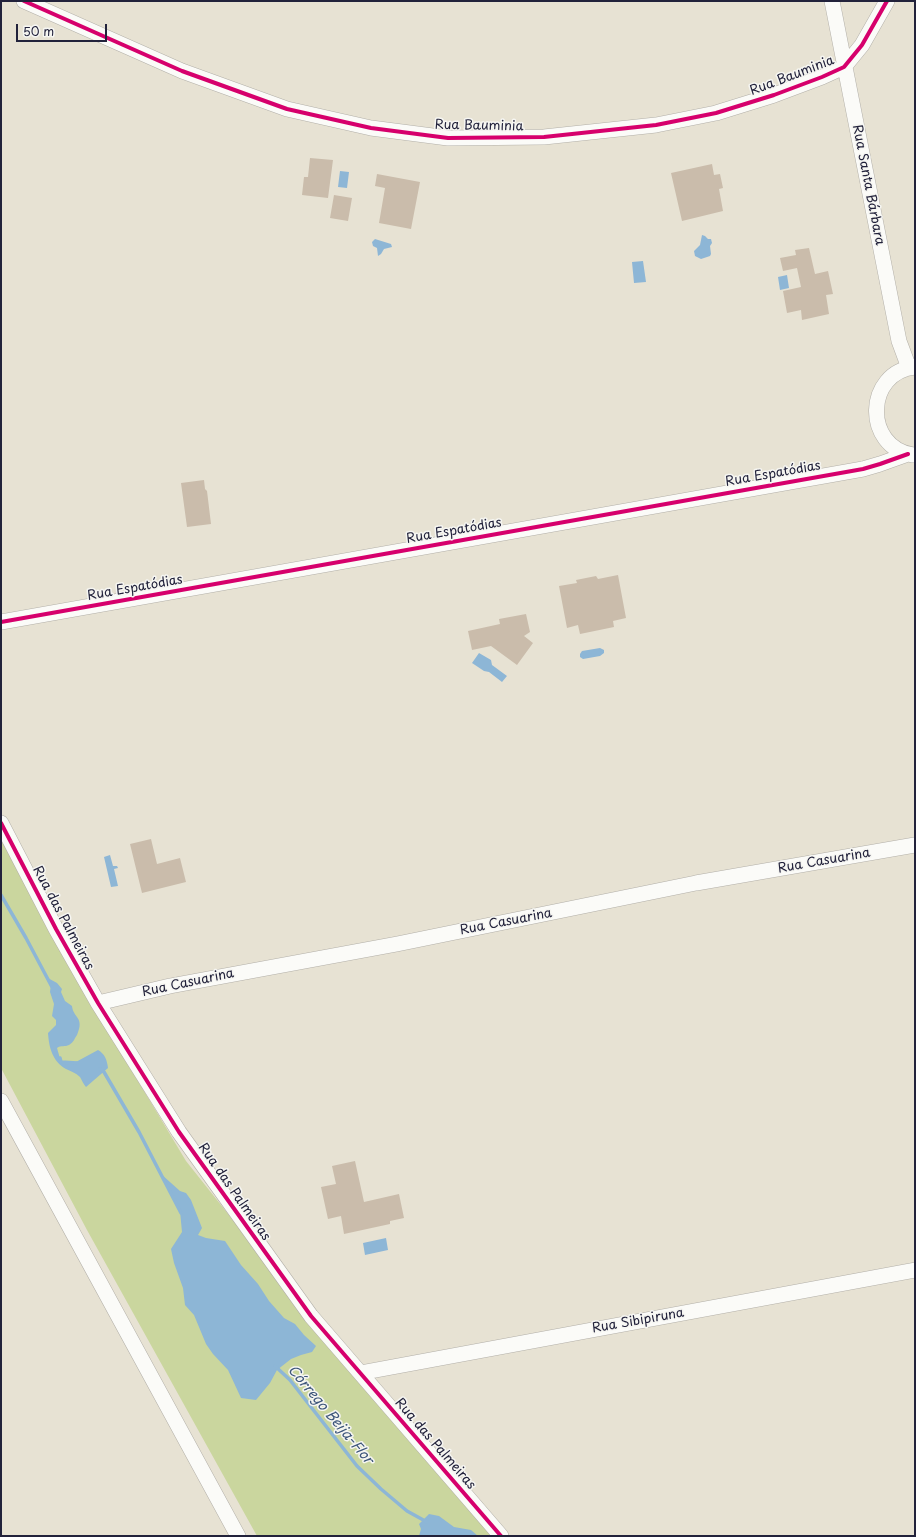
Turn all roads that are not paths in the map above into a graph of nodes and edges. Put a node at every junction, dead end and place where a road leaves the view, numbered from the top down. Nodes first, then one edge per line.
1 (24, 1) edge
2 (832, 1) edge
3 (887, 1) edge
4 (844, 67) junction
5 (912, 367) edge
6 (911, 454) edge
7 (1, 622) edge
8 (1, 823) edge
9 (915, 845) edge
10 (98, 1003) junction
11 (1, 1102) edge
12 (915, 1270) edge
13 (360, 1372) junction
14 (238, 1536) edge
15 (501, 1536) edge

1 - 4 street, Rua Bauminia
2 - 4 street, Rua Santa Bárbara
3 - 4 street, Rua Bauminia
4 - 5 street, Rua Santa Bárbara
5 - 6 street
6 - 7 street, Rua Espatódias
8 - 10 street, Rua das Palmeiras
9 - 10 street, Rua Casuarina
10 - 13 street, Rua das Palmeiras
11 - 14 street
12 - 13 street, Rua Sibipiruna
13 - 15 street, Rua das Palmeiras

